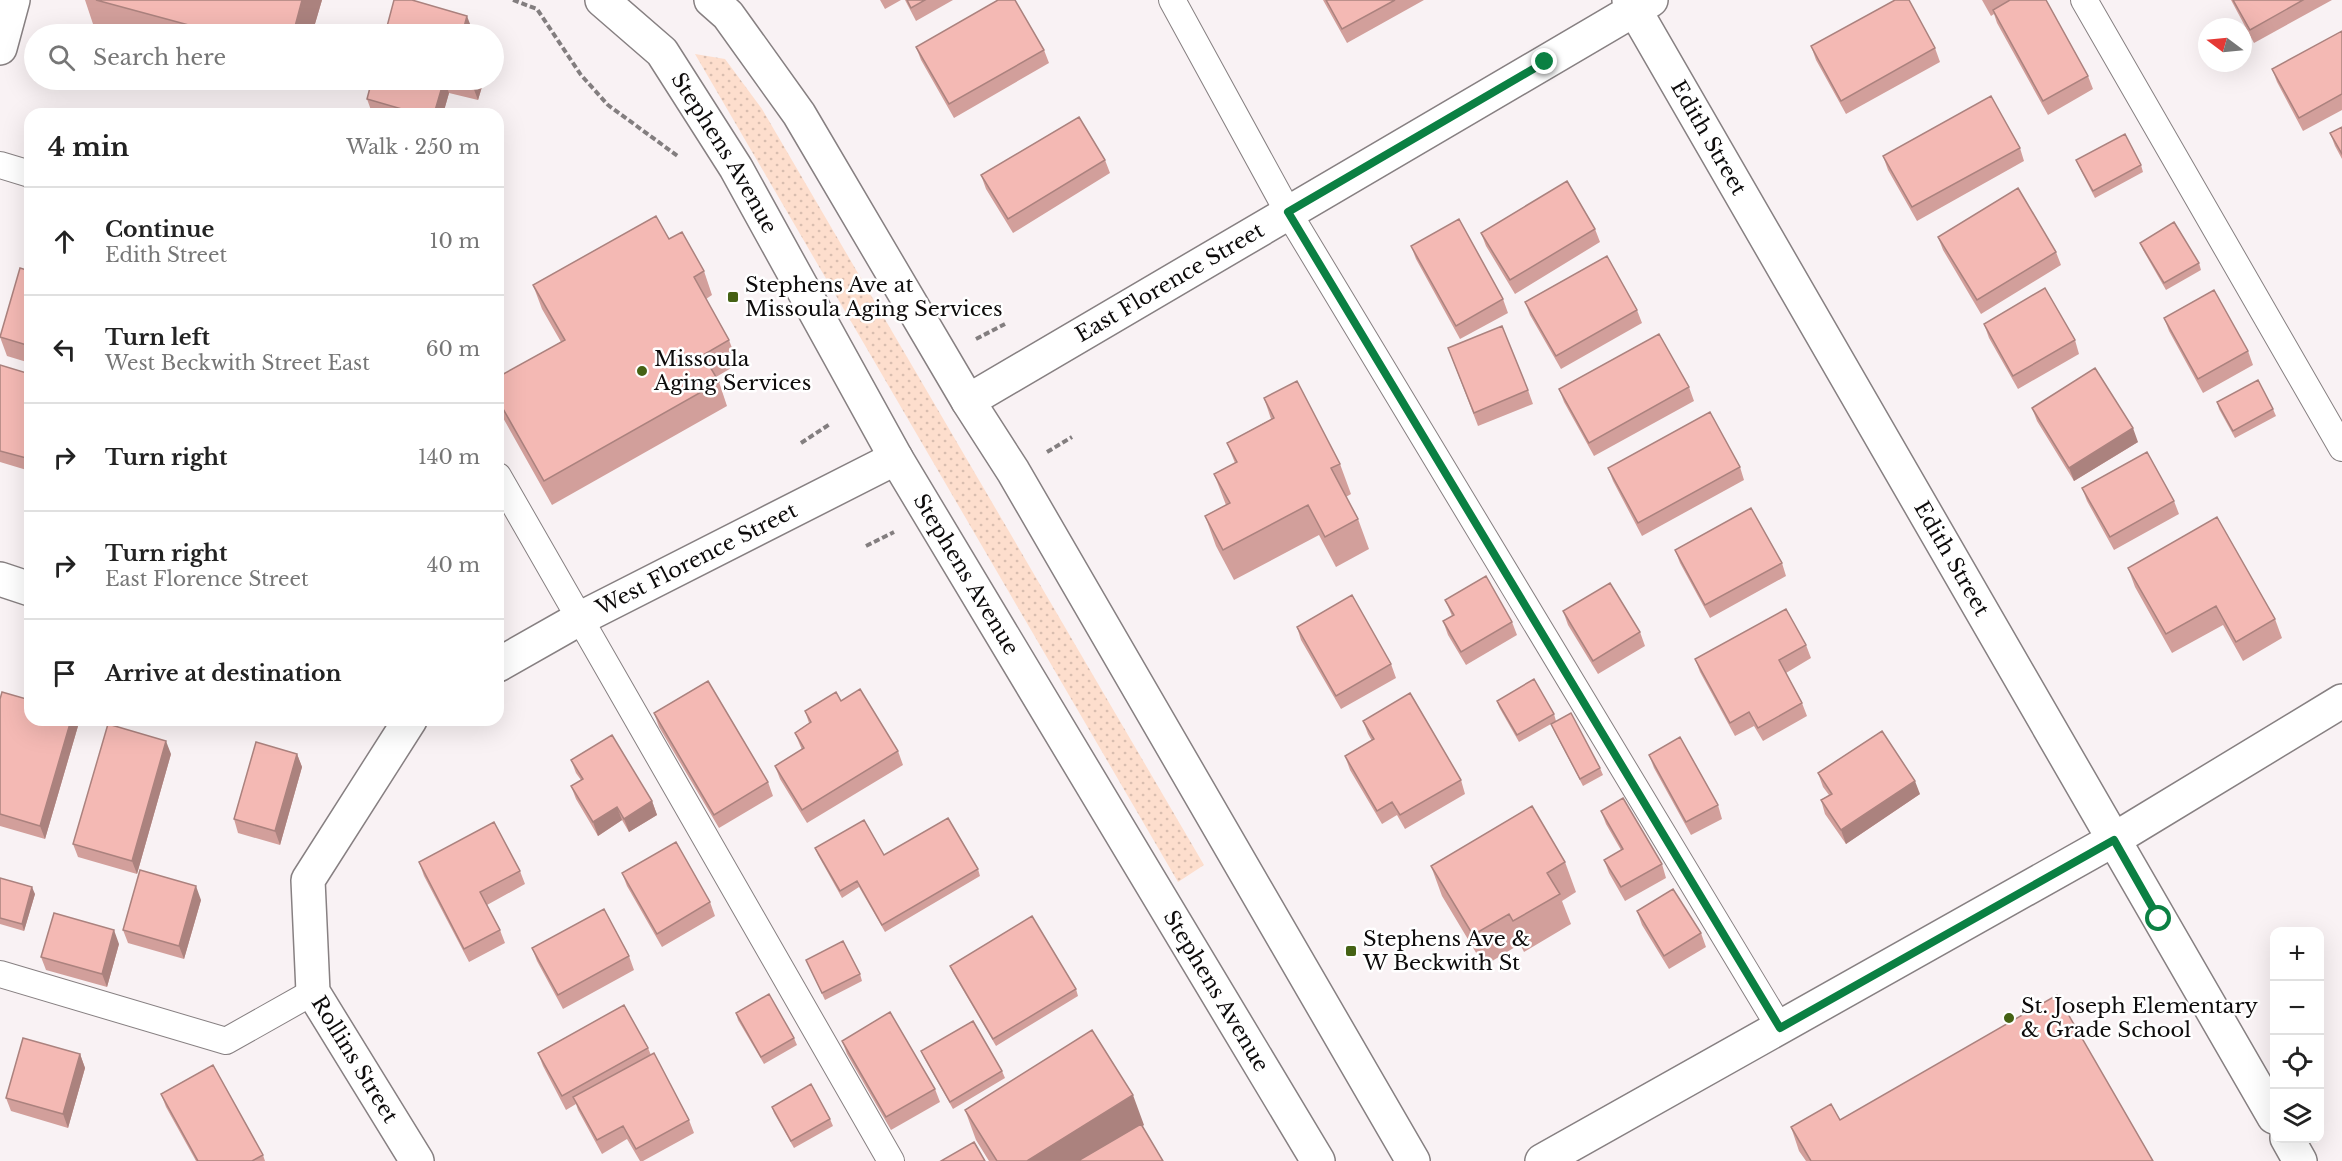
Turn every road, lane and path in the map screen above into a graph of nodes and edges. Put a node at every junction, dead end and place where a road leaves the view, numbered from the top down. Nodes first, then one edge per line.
1 (13, 0) edge
2 (513, 0) edge
3 (602, 0) edge
4 (711, 0) edge
5 (1172, 0) edge
6 (2084, 0) edge
7 (1638, 3) edge
8 (0, 48) edge
9 (682, 159) dead end
10 (0, 165) edge
11 (24, 172) edge
12 (1288, 212) junction
13 (968, 400) junction
14 (2342, 448) edge
15 (896, 458) junction
16 (504, 487) edge
17 (0, 579) edge
18 (24, 587) edge
19 (579, 619) junction
20 (504, 662) edge
21 (2342, 701) edge
22 (406, 726) edge
23 (2114, 840) junction
24 (0, 975) edge
25 (313, 992) junction
26 (1780, 1028) junction
27 (2270, 1111) edge
28 (2290, 1143) edge
29 (417, 1161) edge
30 (891, 1161) edge
31 (1318, 1161) edge
32 (1413, 1161) edge
33 (1542, 1161) edge
34 (2300, 1161) edge

1 - 8 street
2 - 9 path
3 - 15 street, Stephens Avenue
4 - 13 street
5 - 12 lane
6 - 14 lane
7 - 12 street, East Florence Street
7 - 23 street, Edith Street
10 - 11 lane
12 - 13 street, East Florence Street
12 - 26 lane
13 - 32 street
15 - 19 street, West Florence Street
15 - 31 street, Stephens Avenue
16 - 19 lane
17 - 18 street
19 - 20 street, West Florence Street
19 - 30 lane
21 - 23 street
22 - 25 street, Rollins Street
23 - 26 street
23 - 27 street, Edith Street
24 - 25 lane
25 - 29 street, Rollins Street
26 - 33 street
28 - 34 street

